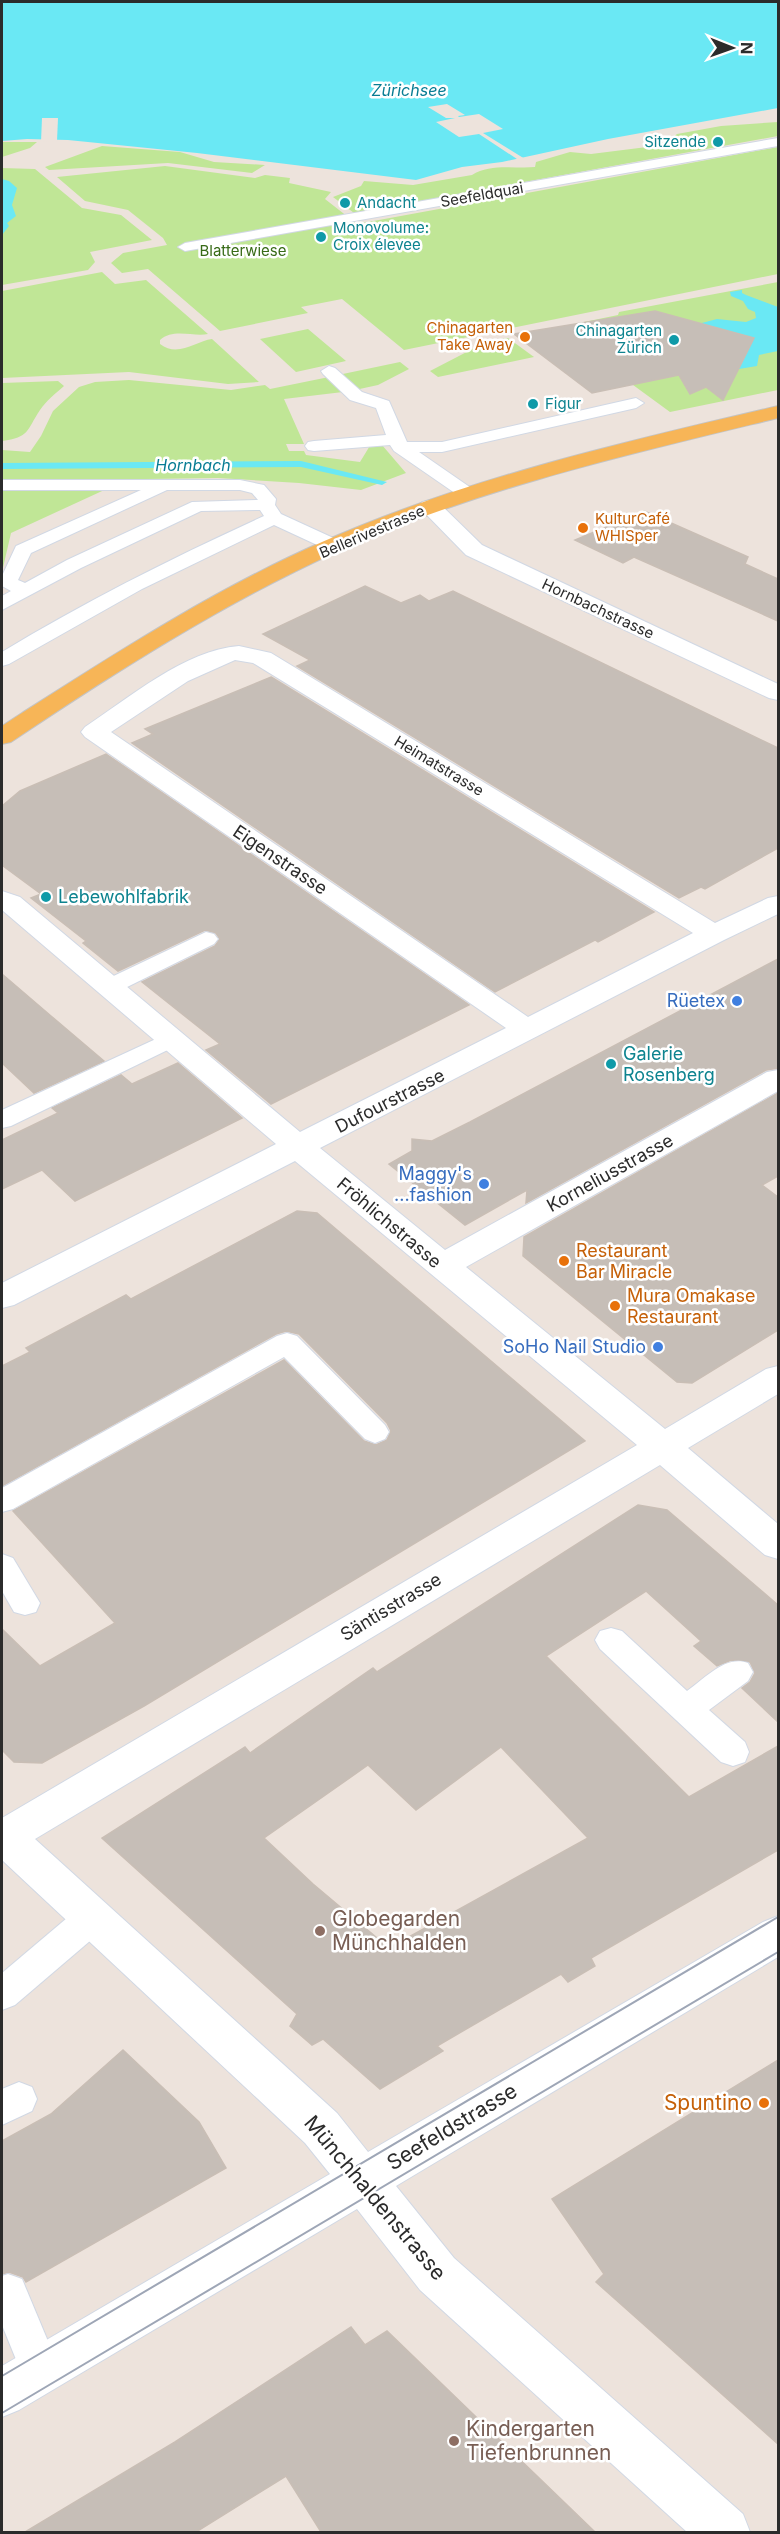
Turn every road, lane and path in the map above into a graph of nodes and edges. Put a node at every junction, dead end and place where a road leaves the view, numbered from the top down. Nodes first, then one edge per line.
1 (778, 142) edge
2 (185, 247) dead end
3 (329, 371) dead end
4 (636, 403) dead end
5 (778, 412) edge
6 (398, 443) junction
7 (314, 446) dead end
8 (171, 484) junction
9 (2, 485) edge
10 (468, 494) junction
11 (430, 507) junction
12 (270, 511) junction
13 (335, 546) junction
14 (25, 591) junction
15 (2, 604) edge
16 (2, 660) edge
17 (157, 691) joint
18 (778, 693) edge
19 (2, 737) edge
20 (2, 899) edge
21 (778, 904) edge
22 (714, 934) junction
23 (206, 939) dead end
24 (109, 987) junction
25 (528, 1030) junction
26 (171, 1039) junction
27 (778, 1079) edge
28 (2, 1120) edge
29 (299, 1147) junction
30 (442, 1266) junction
31 (2, 1297) edge
32 (778, 1378) edge
33 (375, 1432) dead end
34 (662, 1446) junction
35 (2, 1501) edge
36 (778, 1545) edge
37 (2, 1566) edge
38 (25, 1602) dead end
39 (611, 1640) dead end
40 (737, 1671) dead end
41 (686, 1709) junction
42 (733, 1752) dead end
43 (3, 1836) edge
44 (92, 1918) junction
45 (778, 1935) edge
46 (2, 1994) edge
47 (362, 2181) junction
48 (8, 2293) dead end
49 (40, 2370) junction
50 (2, 2393) edge
51 (725, 2532) edge

1 - 2 lane, Seefeldquai
3 - 6 lane
4 - 6 lane
5 - 10 main road, Bellerivestrasse
6 - 7 lane
6 - 10 lane
8 - 9 lane
8 - 12 lane
8 - 14 lane
10 - 11 main road, Bellerivestrasse
11 - 13 main road, Bellerivestrasse
11 - 18 street, Hornbachstrasse
12 - 13 lane
12 - 14 lane
12 - 16 lane
13 - 19 main road, Bellerivestrasse
14 - 15 lane
17 - 22 street, Heimatstrasse
17 - 25 street, Eigenstrasse
20 - 24 street, Fröhlichstrasse
21 - 22 street, Dufourstrasse
22 - 25 street, Dufourstrasse
23 - 24 lane
24 - 26 street, Fröhlichstrasse
25 - 29 street, Dufourstrasse
26 - 28 lane
26 - 29 street, Fröhlichstrasse
27 - 30 street, Korneliusstrasse
29 - 30 street, Fröhlichstrasse
29 - 31 street, Dufourstrasse
30 - 34 street, Fröhlichstrasse
32 - 34 street, Säntisstrasse
33 - 35 lane
34 - 36 street, Fröhlichstrasse
34 - 43 street, Säntisstrasse
37 - 38 lane
39 - 41 lane
40 - 41 lane
41 - 42 lane
43 - 44 street, Münchhaldenstrasse
44 - 46 lane
44 - 47 street, Münchhaldenstrasse
45 - 47 street, Seefeldstrasse
47 - 49 street, Seefeldstrasse
47 - 51 street, Münchhaldenstrasse
48 - 49 lane
49 - 50 street, Seefeldstrasse

